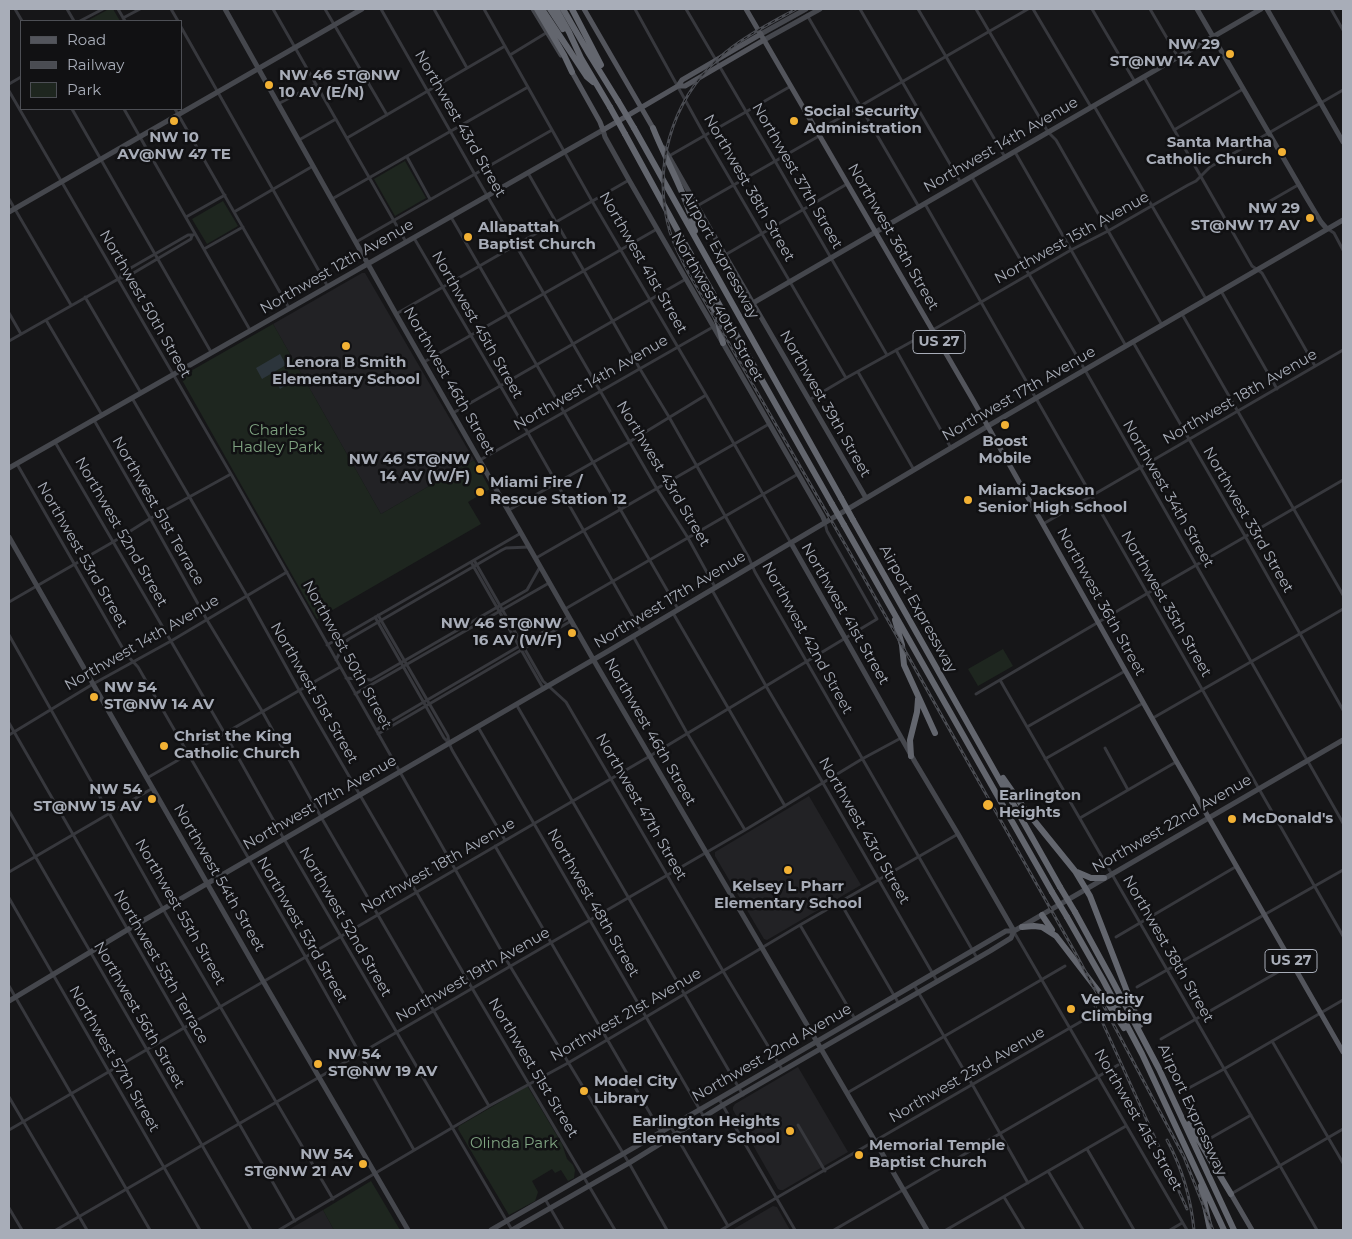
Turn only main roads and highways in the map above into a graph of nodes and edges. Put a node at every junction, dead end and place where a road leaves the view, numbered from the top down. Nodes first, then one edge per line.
1 (225, 9) edge
2 (362, 9) edge
3 (533, 9) edge
4 (537, 9) edge
5 (542, 9) edge
6 (550, 9) edge
7 (556, 9) edge
8 (563, 9) edge
9 (572, 9) edge
10 (586, 9) edge
11 (746, 9) edge
12 (805, 9) edge
13 (820, 9) edge
14 (1197, 9) edge
15 (1262, 9) edge
16 (1267, 9) edge
17 (761, 34) junction
18 (1213, 37) junction
19 (764, 40) junction
20 (581, 58) junction
21 (259, 69) junction
22 (572, 72) junction
23 (678, 86) junction
24 (611, 87) junction
25 (599, 88) junction
26 (641, 107) junction
27 (653, 128) junction
28 (602, 130) junction
29 (1343, 142) edge
30 (9, 212) edge
31 (1343, 220) edge
32 (1327, 229) junction
33 (876, 232) junction
34 (697, 239) junction
35 (694, 260) junction
36 (368, 264) junction
37 (753, 303) junction
38 (722, 342) junction
39 (988, 426) junction
40 (9, 468) edge
41 (866, 498) junction
42 (825, 522) junction
43 (9, 537) edge
44 (791, 543) junction
45 (891, 607) junction
46 (593, 659) junction
47 (915, 688) junction
48 (935, 733) dead end
49 (976, 736) junction
50 (1343, 740) edge
51 (912, 756) junction
52 (1209, 817) junction
53 (1075, 871) junction
54 (1104, 878) junction
55 (207, 884) junction
56 (1085, 889) junction
57 (1042, 915) junction
58 (1022, 926) junction
59 (1014, 931) junction
60 (1056, 936) junction
61 (9, 1001) edge
62 (1144, 1038) junction
63 (816, 1042) junction
64 (820, 1049) junction
65 (1343, 1052) edge
66 (1142, 1054) junction
67 (1177, 1105) junction
68 (1197, 1172) junction
69 (1231, 1194) joint
70 (408, 1230) edge
71 (491, 1230) edge
72 (512, 1230) edge
73 (927, 1230) edge
74 (1210, 1230) edge
75 (1224, 1230) edge
76 (1234, 1230) edge
77 (1252, 1230) edge

1 - 21 main road, Northwest 46th Street
2 - 21 main road
3 - 22 main road, Northwest 40th Street
4 - 22 highway
5 - 25 highway
6 - 20 highway
7 - 20 highway, Airport Expressway
8 - 24 highway, Airport Expressway
9 - 24 highway
10 - 26 main road, Northwest 39th Street
11 - 17 main road, Northwest 36th Street / US 27
12 - 17 main road, Northwest 12th Avenue
13 - 19 main road, Northwest 12th Avenue
14 - 18 main road
15 - 18 main road, Northwest 14th Avenue
16 - 29 main road
17 - 19 main road, Northwest 36th Street / US 27
17 - 23 main road, Northwest 12th Avenue
18 - 32 main road
18 - 33 main road, Northwest 14th Avenue
19 - 23 main road, Northwest 12th Avenue
19 - 33 main road, Northwest 36th Street / US 27
20 - 25 highway, Airport Expressway
21 - 30 main road
21 - 36 main road, Northwest 46th Street
22 - 28 main road, Northwest 40th Street
23 - 26 main road, Northwest 12th Avenue
24 - 34 highway, Airport Expressway, bridge
25 - 35 highway, Airport Expressway, bridge
26 - 27 main road, Northwest 39th Street
26 - 28 main road, Northwest 12th Avenue
27 - 34 highway
27 - 37 main road, Northwest 39th Street
28 - 36 main road, Northwest 12th Avenue
28 - 38 main road, Northwest 40th Street
31 - 32 main road, Northwest 17th Avenue
32 - 39 main road, Northwest 17th Avenue
33 - 37 main road, Northwest 14th Avenue
33 - 39 main road, Northwest 36th Street / US 27
34 - 49 highway, Airport Expressway, bridge
35 - 38 highway
35 - 45 highway, Airport Expressway, bridge
36 - 40 main road, Northwest 12th Avenue
36 - 46 main road, Northwest 46th Street
37 - 41 main road, Northwest 39th Street
38 - 42 main road, Northwest 40th Street
39 - 41 main road, Northwest 17th Avenue
39 - 52 main road, Northwest 36th Street / US 27
41 - 42 main road, Northwest 17th Avenue
42 - 44 main road, Northwest 17th Avenue
43 - 55 main road, Northwest 54th Street
44 - 46 main road, Northwest 17th Avenue
44 - 51 main road, Northwest 41st Street
45 - 47 highway
45 - 66 highway, Airport Expressway, bridge
46 - 55 main road, Northwest 17th Avenue
46 - 63 main road, Northwest 46th Street
47 - 48 highway
47 - 51 highway
49 - 53 highway
49 - 62 highway, Airport Expressway, bridge
50 - 52 main road, Northwest 22nd Avenue
51 - 59 main road, Northwest 41st Street
52 - 54 main road, Northwest 22nd Avenue
52 - 65 main road, Northwest 36th Street / US 27
53 - 54 highway
53 - 56 highway
54 - 56 main road, Northwest 22nd Avenue
55 - 61 main road, Northwest 17th Avenue
55 - 70 main road, Northwest 54th Street
56 - 57 main road, Northwest 22nd Avenue
56 - 62 highway
57 - 58 main road, Northwest 22nd Avenue
57 - 60 highway
58 - 59 main road, Northwest 22nd Avenue
58 - 60 highway
59 - 63 main road, Northwest 22nd Avenue
59 - 64 main road, Northwest 22nd Avenue
60 - 66 highway
62 - 67 highway, Airport Expressway
63 - 64 main road, Northwest 46th Street
63 - 71 main road, Northwest 22nd Avenue
64 - 72 main road, Northwest 22nd Avenue
64 - 73 main road, Northwest 46th Street
66 - 68 highway, Airport Expressway
67 - 69 highway
67 - 76 highway, Airport Expressway
68 - 74 highway
68 - 75 highway, Airport Expressway
69 - 77 main road

